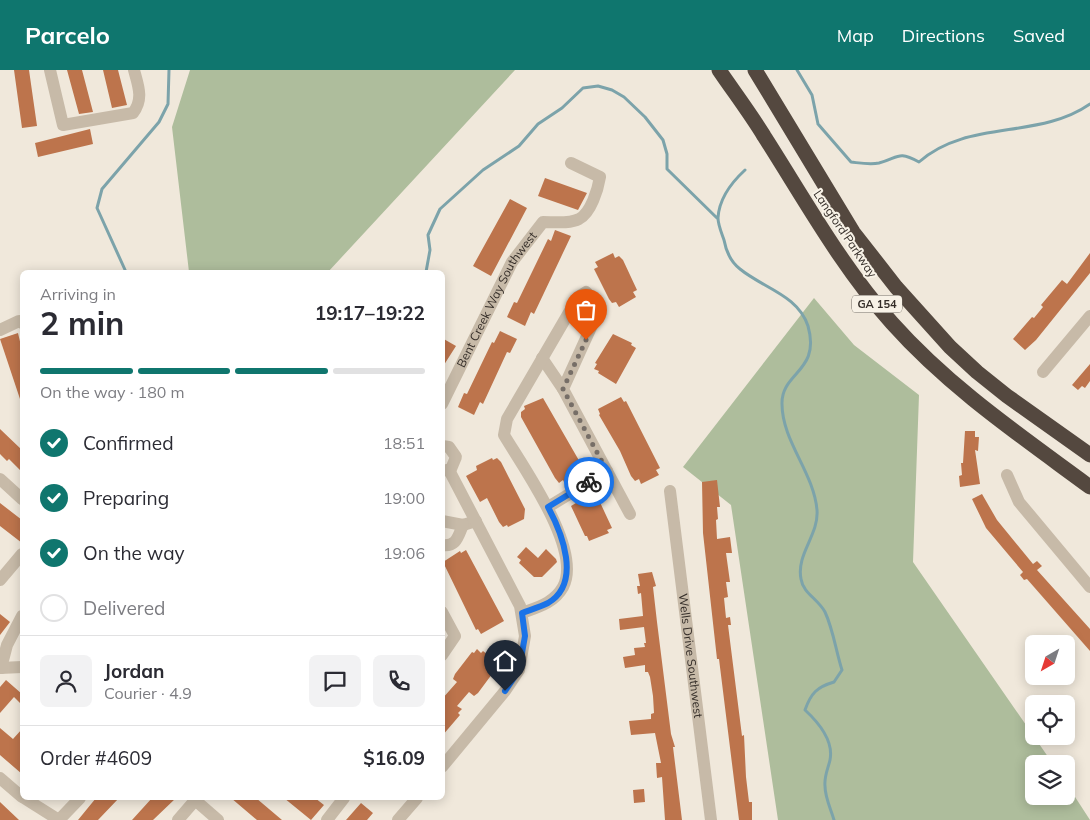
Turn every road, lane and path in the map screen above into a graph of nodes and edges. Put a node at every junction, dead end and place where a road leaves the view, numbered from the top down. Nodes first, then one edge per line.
1 (50, 70) edge
2 (134, 70) edge
3 (719, 70) edge
4 (756, 70) edge
5 (572, 163) dead end
6 (1090, 316) edge
7 (20, 322) edge
8 (0, 330) edge
9 (542, 358) junction
10 (1043, 372) dead end
11 (563, 389) junction
12 (445, 398) edge
13 (445, 446) edge
14 (1090, 455) edge
15 (446, 470) edge
16 (607, 471) junction
17 (1007, 475) dead end
18 (0, 479) edge
19 (1090, 487) edge
20 (670, 491) dead end
21 (20, 497) edge
22 (548, 507) junction
23 (630, 514) dead end
24 (459, 524) edge
25 (445, 531) edge
26 (445, 540) edge
27 (20, 556) edge
28 (0, 580) edge
29 (1090, 587) edge
30 (522, 613) junction
31 (445, 618) edge
32 (20, 620) edge
33 (445, 651) edge
34 (20, 667) edge
35 (0, 668) edge
36 (445, 762) edge
37 (0, 778) edge
38 (20, 795) edge
39 (28, 800) edge
40 (78, 800) edge
41 (195, 800) edge
42 (197, 800) edge
43 (342, 800) edge
44 (415, 800) edge
45 (59, 820) edge
46 (178, 820) edge
47 (218, 820) edge
48 (326, 820) edge
49 (398, 820) edge
50 (710, 820) edge

1 - 2 street
3 - 19 highway, Langford Parkway / GA 154
4 - 14 highway, Langford Parkway / GA 154
5 - 12 street, Bent Creek Way Southwest
6 - 10 street
7 - 8 street
9 - 11 street
9 - 11 street
9 - 22 street
11 - 16 street
13 - 15 street
15 - 24 street
16 - 22 street
16 - 23 street
17 - 29 street
18 - 21 street
20 - 50 street, Wells Drive Southwest
22 - 30 street
24 - 25 street
24 - 26 street
24 - 30 street
27 - 28 street
30 - 36 street
31 - 33 street
32 - 35 street
34 - 35 street
37 - 38 street
39 - 45 street
40 - 45 street
41 - 46 street
42 - 47 street
43 - 48 street
44 - 49 street

